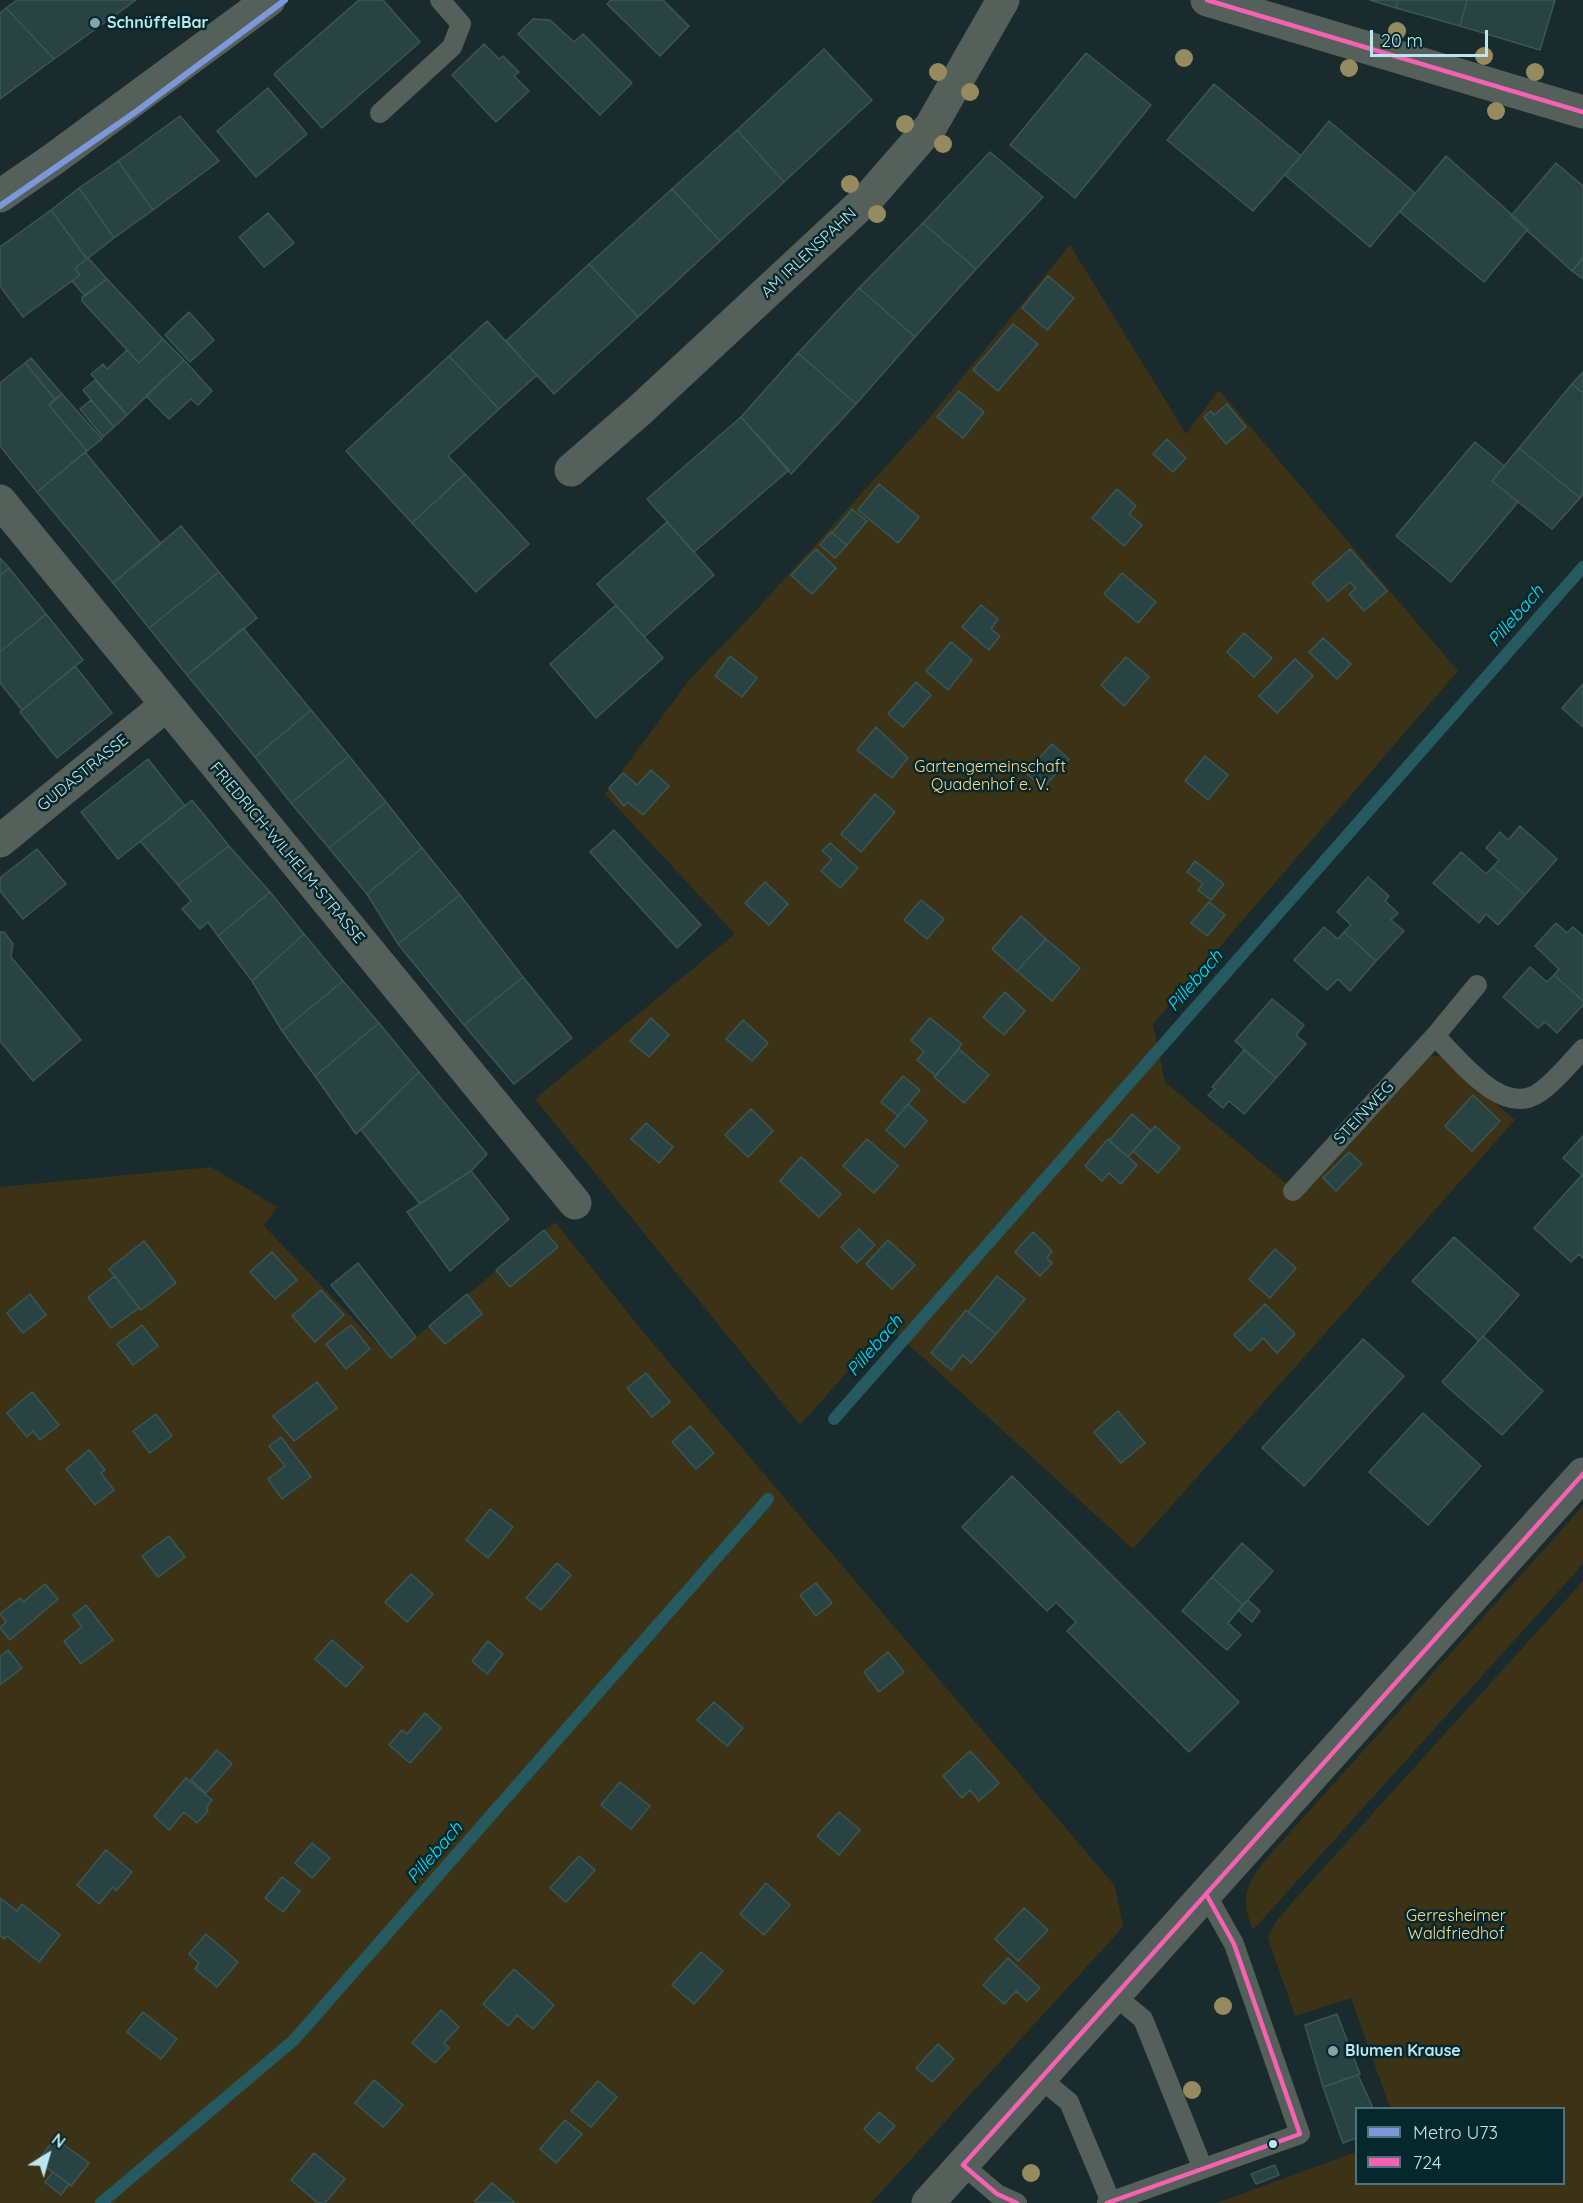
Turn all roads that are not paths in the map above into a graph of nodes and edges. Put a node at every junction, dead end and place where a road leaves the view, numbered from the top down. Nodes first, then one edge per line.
1 (269, 0) edge
2 (440, 0) edge
3 (1003, 0) edge
4 (1207, 0) edge
5 (380, 112) dead end
6 (1583, 112) edge
7 (0, 196) edge
8 (571, 470) dead end
9 (0, 501) edge
10 (165, 706) junction
11 (0, 841) edge
12 (1477, 985) dead end
13 (1436, 1036) junction
14 (1583, 1049) edge
15 (1293, 1191) dead end
16 (575, 1203) dead end
17 (1583, 1474) edge
18 (1206, 1894) junction
19 (1115, 1996) junction
20 (1041, 2079) junction
21 (963, 2165) junction
22 (1203, 2169) junction
23 (1145, 2197) edge
24 (1109, 2202) edge
25 (928, 2203) edge
26 (1017, 2203) edge

1 - 7 street
2 - 5 lane
3 - 8 street, AM IRLENSPAHN
4 - 6 street
9 - 10 street, FRIEDRICH-WILHELM-STRASSE
10 - 11 street, GUDASTRASSE
10 - 16 street, FRIEDRICH-WILHELM-STRASSE
12 - 13 lane, STEINWEG
13 - 14 lane
13 - 15 lane, STEINWEG
17 - 18 street
18 - 19 street
18 - 22 lane
19 - 20 street
19 - 22 lane
20 - 21 street
20 - 24 lane
21 - 25 street
21 - 26 lane
22 - 23 lane
23 - 24 lane

